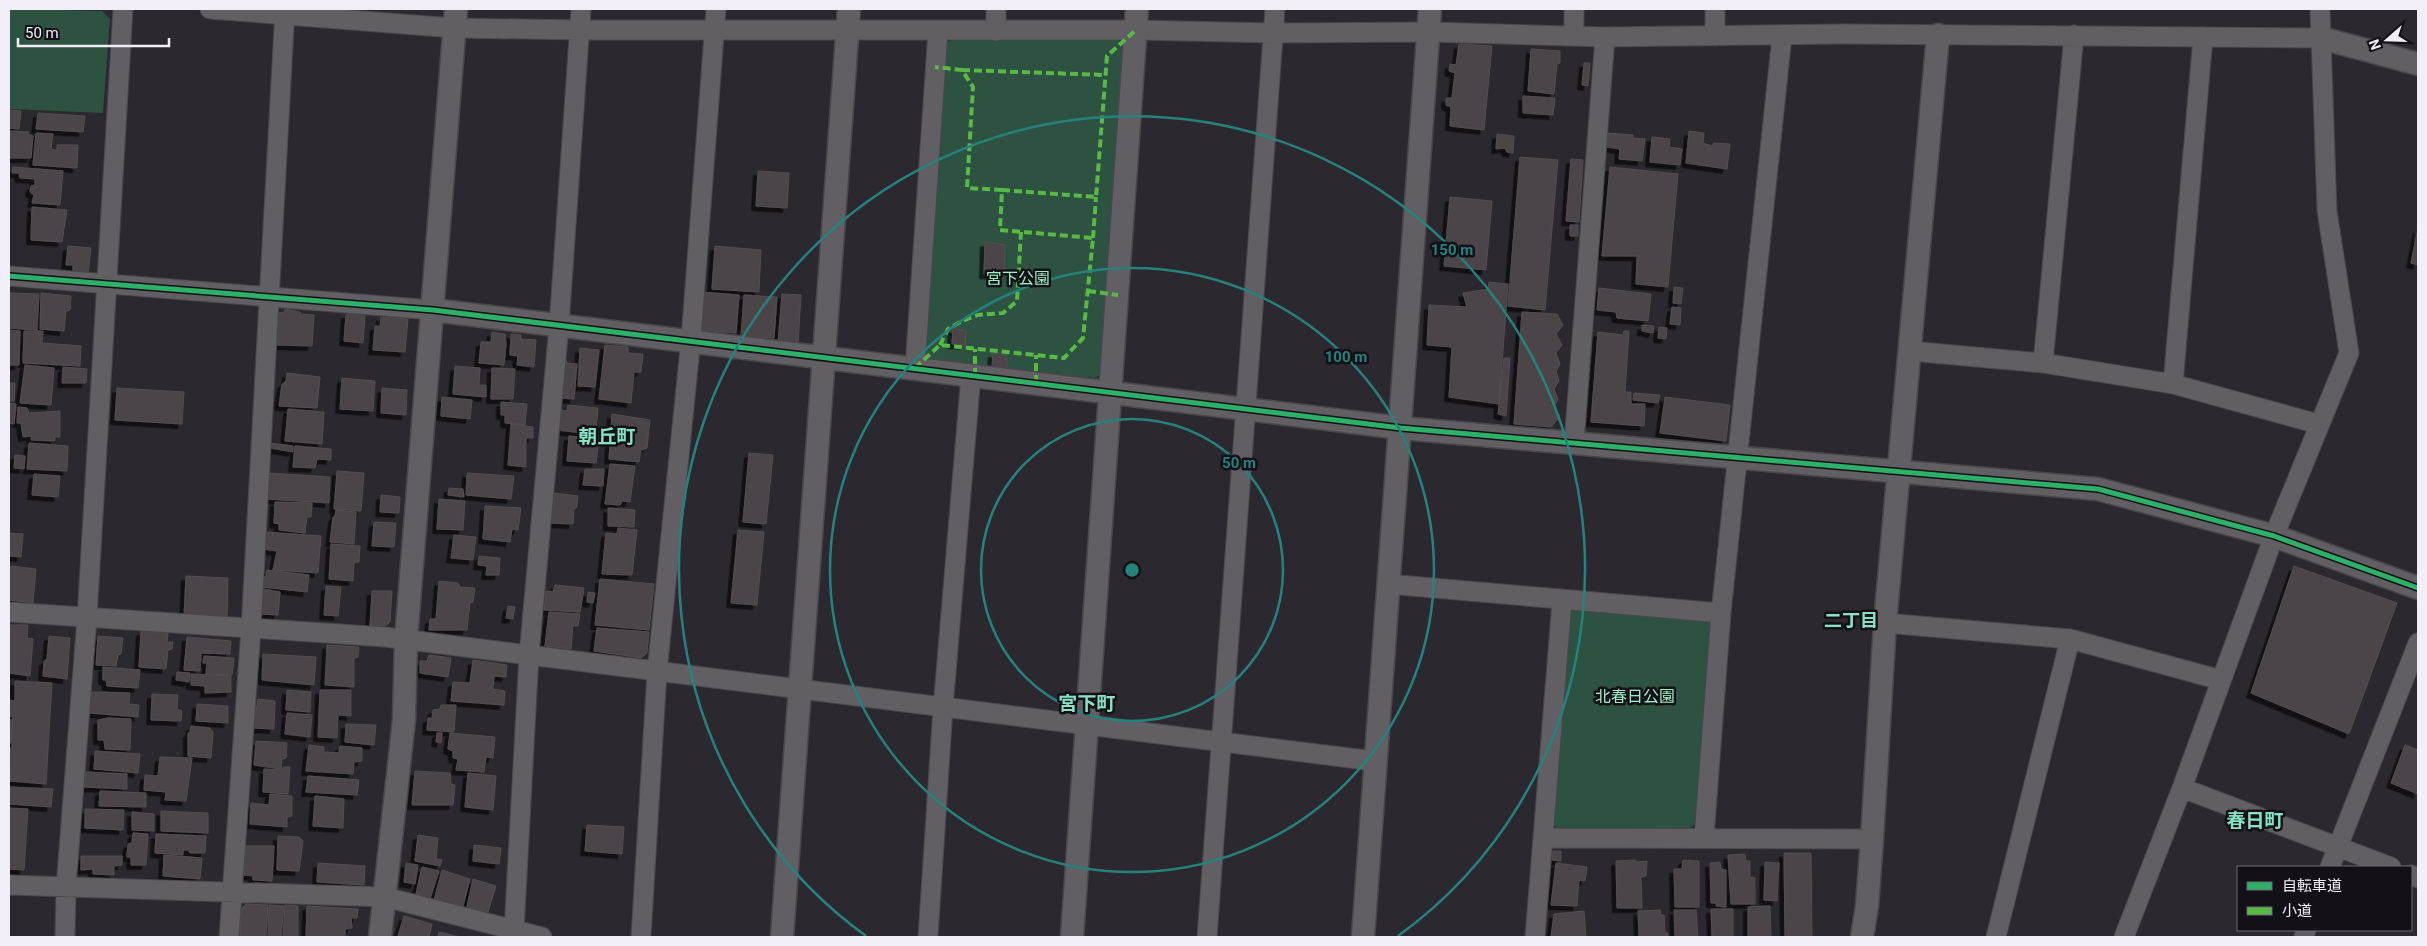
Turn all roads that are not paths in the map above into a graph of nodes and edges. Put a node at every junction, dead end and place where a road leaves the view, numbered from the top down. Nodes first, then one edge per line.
1 (123, 9) edge
2 (210, 9) edge
3 (581, 9) edge
4 (716, 9) edge
5 (996, 9) edge
6 (1275, 9) edge
7 (1430, 9) edge
8 (1574, 9) edge
9 (1715, 9) edge
10 (2320, 9) edge
11 (285, 12) edge
12 (455, 18) edge
13 (849, 19) edge
14 (1137, 19) edge
15 (716, 29) junction
16 (581, 30) junction
17 (938, 31) junction
18 (996, 31) junction
19 (1430, 32) junction
20 (1274, 33) junction
21 (1938, 35) junction
22 (2074, 35) junction
23 (1574, 36) junction
24 (1715, 36) junction
25 (1782, 36) junction
26 (2203, 37) junction
27 (1604, 38) junction
28 (2321, 38) junction
29 (2418, 64) edge
30 (9, 276) edge
31 (107, 284) junction
32 (269, 297) junction
33 (432, 310) junction
34 (559, 326) junction
35 (691, 339) junction
36 (1910, 351) junction
37 (825, 357) junction
38 (2043, 363) junction
39 (915, 368) junction
40 (971, 375) junction
41 (2173, 384) junction
42 (1112, 392) junction
43 (1246, 408) junction
44 (2318, 424) junction
45 (1401, 428) junction
46 (1574, 443) junction
47 (1738, 458) junction
48 (1900, 472) junction
49 (2274, 536) junction
50 (1388, 584) junction
51 (2418, 588) edge
52 (1562, 601) junction
53 (9, 612) edge
54 (1721, 613) junction
55 (87, 618) junction
56 (1884, 623) junction
57 (251, 629) junction
58 (2070, 639) junction
59 (406, 640) junction
60 (2418, 643) edge
61 (529, 656) junction
62 (657, 672) junction
63 (2221, 680) junction
64 (798, 690) junction
65 (943, 708) junction
66 (1087, 726) junction
67 (1221, 742) junction
68 (1374, 761) junction
69 (2182, 788) junction
70 (1543, 838) junction
71 (1704, 838) junction
72 (1872, 839) junction
73 (2338, 847) junction
74 (2330, 866) edge
75 (2388, 866) edge
76 (9, 885) edge
77 (66, 887) junction
78 (232, 892) junction
79 (385, 897) junction
80 (514, 931) junction
81 (65, 937) edge
82 (229, 937) edge
83 (380, 937) edge
84 (542, 937) edge
85 (641, 937) edge
86 (782, 937) edge
87 (928, 937) edge
88 (1072, 937) edge
89 (1207, 937) edge
90 (1363, 937) edge
91 (1535, 937) edge
92 (1862, 937) edge
93 (1996, 937) edge
94 (2124, 937) edge

1 - 31 street
2 - 11 street
3 - 16 street
4 - 15 street
5 - 18 street
6 - 20 street
7 - 19 street
8 - 23 street
9 - 24 street
10 - 28 street
11 - 12 street
11 - 32 street
12 - 16 street
12 - 33 street
13 - 15 street
13 - 17 street
13 - 37 street
14 - 18 street
14 - 20 street
14 - 42 street
15 - 16 street
15 - 35 street
16 - 34 street
17 - 18 street
17 - 39 street
19 - 20 street
19 - 23 street
19 - 45 street
20 - 43 street
21 - 22 street
21 - 25 street
21 - 36 street
22 - 26 street
22 - 38 street
23 - 27 street
24 - 25 street
24 - 27 street
25 - 47 street
26 - 28 street
26 - 41 street
27 - 46 street
28 - 29 street
28 - 44 street
30 - 31 street
31 - 32 street
31 - 55 street
32 - 33 street
32 - 57 street
33 - 34 street
33 - 59 street
34 - 35 street
34 - 61 street
35 - 37 street
35 - 62 street
36 - 38 street
36 - 48 street
37 - 39 street
37 - 64 street
38 - 41 street
39 - 40 street
40 - 42 street
40 - 65 street
41 - 44 street
42 - 43 street
42 - 66 street
43 - 45 street
43 - 67 street
44 - 49 street
45 - 46 street
45 - 50 street
46 - 47 street
47 - 48 street
47 - 54 street
48 - 49 street
48 - 56 street
49 - 51 street
49 - 63 street
50 - 52 street
50 - 68 street
52 - 54 street
52 - 70 street
53 - 55 street
54 - 71 street
55 - 57 street
55 - 77 street
56 - 58 street
56 - 72 street
57 - 59 street
57 - 78 street
58 - 63 street
58 - 93 street
59 - 61 street
59 - 79 street
60 - 73 street
61 - 62 street
61 - 80 street
62 - 64 street
62 - 85 street
63 - 69 street
64 - 65 street
64 - 86 street
65 - 66 street
65 - 87 street
66 - 67 street
66 - 88 street
67 - 68 street
67 - 89 street
68 - 90 street
69 - 73 street
69 - 94 street
70 - 71 street
70 - 91 street
71 - 72 street
72 - 92 street
73 - 74 street
73 - 75 street
76 - 77 street
77 - 78 street
77 - 81 street
78 - 79 street
78 - 82 street
79 - 80 street
79 - 83 street
80 - 84 street

